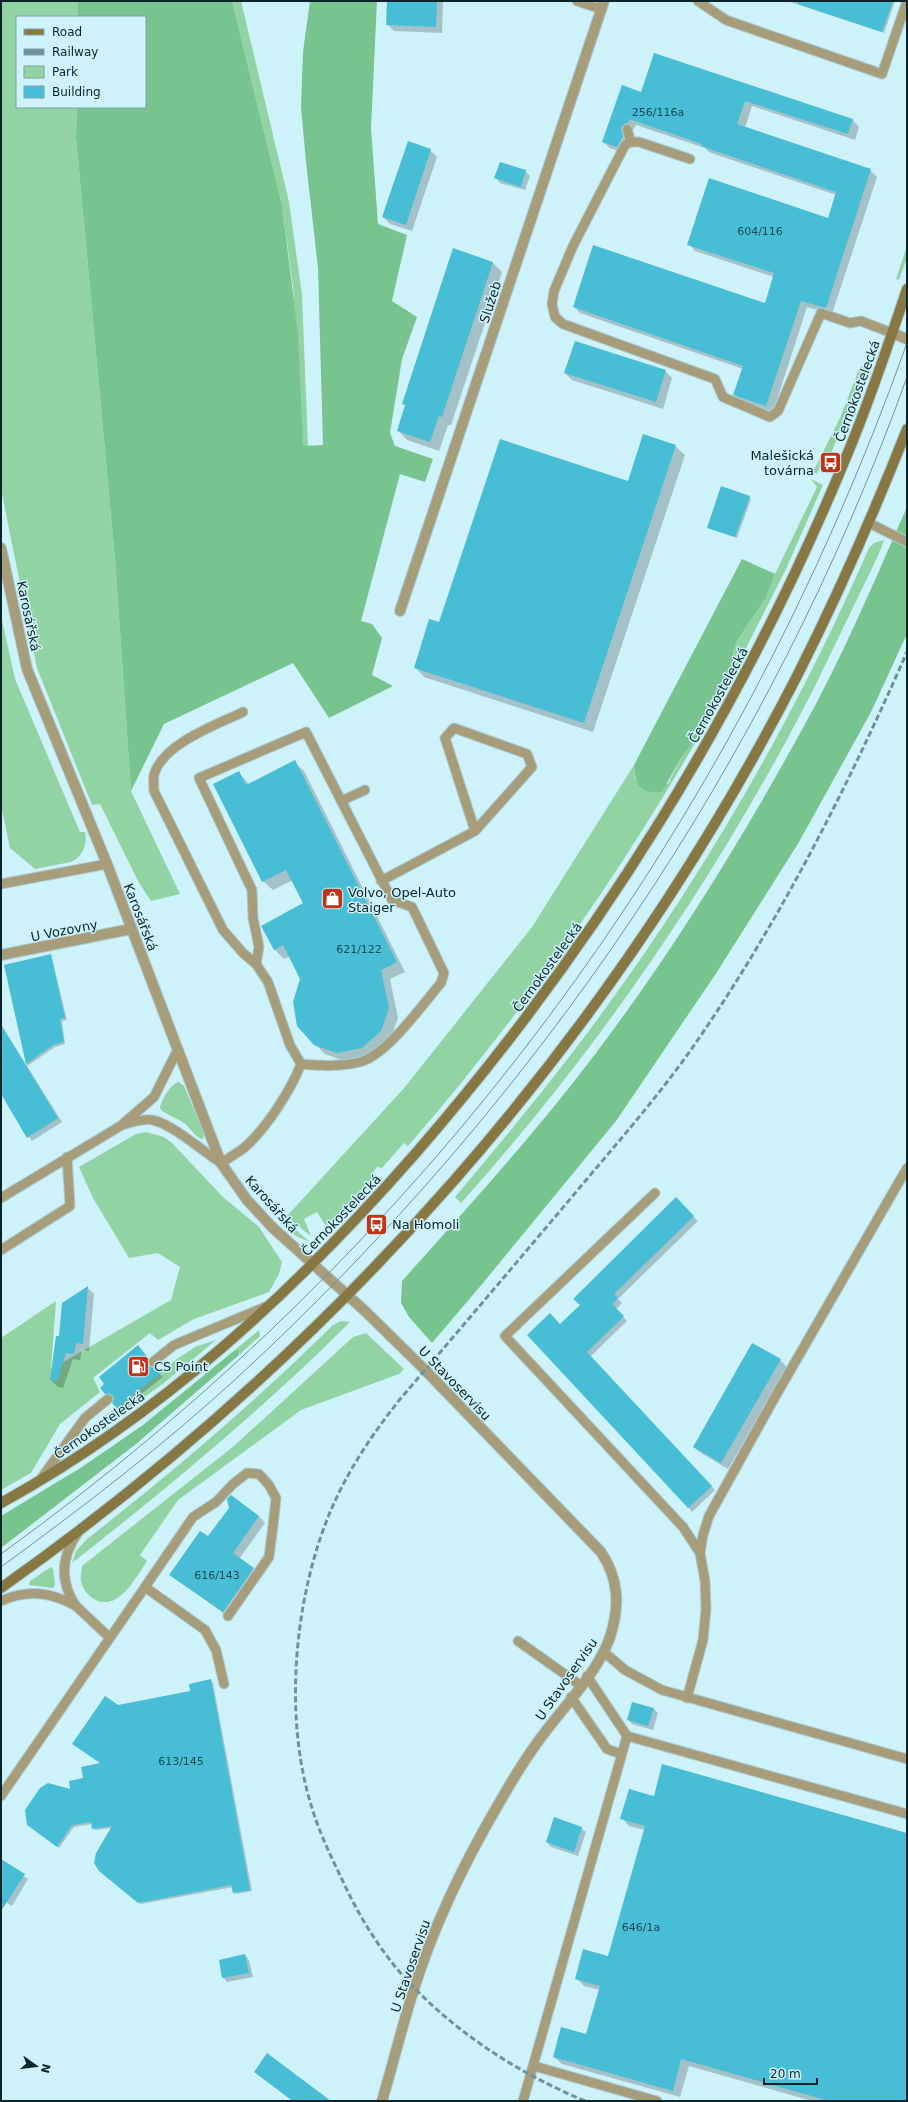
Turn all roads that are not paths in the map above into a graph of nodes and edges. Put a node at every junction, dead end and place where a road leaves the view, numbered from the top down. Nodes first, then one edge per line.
1 (577, 1) edge
2 (698, 1) edge
3 (907, 1) edge
4 (603, 5) edge
5 (627, 129) dead end
6 (631, 142) junction
7 (690, 159) dead end
8 (907, 289) edge
9 (892, 333) junction
10 (907, 339) edge
11 (907, 429) edge
12 (869, 523) junction
13 (907, 542) edge
14 (1, 548) edge
15 (400, 611) dead end
16 (243, 712) dead end
17 (365, 790) dead end
18 (341, 801) junction
19 (475, 831) junction
20 (107, 864) junction
21 (381, 881) junction
22 (1, 883) edge
23 (132, 929) junction
24 (1, 955) edge
25 (256, 964) junction
26 (178, 1048) junction
27 (301, 1064) junction
28 (122, 1126) junction
29 (67, 1157) junction
30 (221, 1163) junction
31 (907, 1168) edge
32 (654, 1193) dead end
33 (1, 1198) edge
34 (1, 1250) edge
35 (312, 1264) junction
36 (348, 1295) junction
37 (272, 1304) junction
38 (153, 1362) dead end
39 (108, 1399) dead end
40 (37, 1483) junction
41 (1, 1503) edge
42 (80, 1530) junction
43 (700, 1553) junction
44 (145, 1587) junction
45 (1, 1588) edge
46 (1, 1601) edge
47 (76, 1606) junction
48 (228, 1616) dead end
49 (109, 1637) junction
50 (518, 1641) dead end
51 (604, 1652) junction
52 (587, 1676) junction
53 (224, 1684) dead end
54 (580, 1685) junction
55 (571, 1698) junction
56 (687, 1698) junction
57 (627, 1736) junction
58 (621, 1754) junction
59 (907, 1759) edge
60 (1, 1796) edge
61 (907, 1814) edge
62 (534, 2066) junction
63 (382, 2101) edge
64 (523, 2101) edge
65 (657, 2101) edge

1 - 4 lane
2 - 3 lane
4 - 15 street, Služeb
5 - 6 lane
6 - 7 lane
6 - 9 lane
8 - 9 main road, Černokostelecká
9 - 10 street
9 - 35 main road, Černokostelecká
11 - 12 main road
12 - 13 lane
12 - 36 main road
14 - 20 street, Karosářská
16 - 25 lane
17 - 18 lane
18 - 21 lane
18 - 25 lane
19 - 19 lane
19 - 21 lane
20 - 22 lane
20 - 23 street, Karosářská
21 - 27 lane
23 - 24 street, U Vozovny
23 - 26 street, Karosářská
25 - 27 lane
26 - 28 lane
26 - 30 street, Karosářská
27 - 30 lane
28 - 29 lane
28 - 30 lane
29 - 33 lane
29 - 34 lane
30 - 35 street, Karosářská
31 - 43 lane
32 - 43 lane
35 - 36 street, U Stavoservisu
35 - 37 main road, Černokostelecká
36 - 42 main road
36 - 51 street, U Stavoservisu
37 - 38 lane
37 - 40 main road, Černokostelecká
39 - 40 lane
40 - 41 main road, Černokostelecká
42 - 45 main road
42 - 47 lane
43 - 56 lane
44 - 48 lane
44 - 49 lane
44 - 53 lane
46 - 47 lane
47 - 49 lane
49 - 60 lane
50 - 54 lane
51 - 52 street, U Stavoservisu
51 - 56 lane
52 - 54 street, U Stavoservisu
52 - 57 lane
54 - 55 street, U Stavoservisu
55 - 58 lane
55 - 63 street, U Stavoservisu
56 - 59 lane
57 - 58 lane
57 - 61 lane
58 - 62 lane
62 - 64 lane
62 - 65 lane

